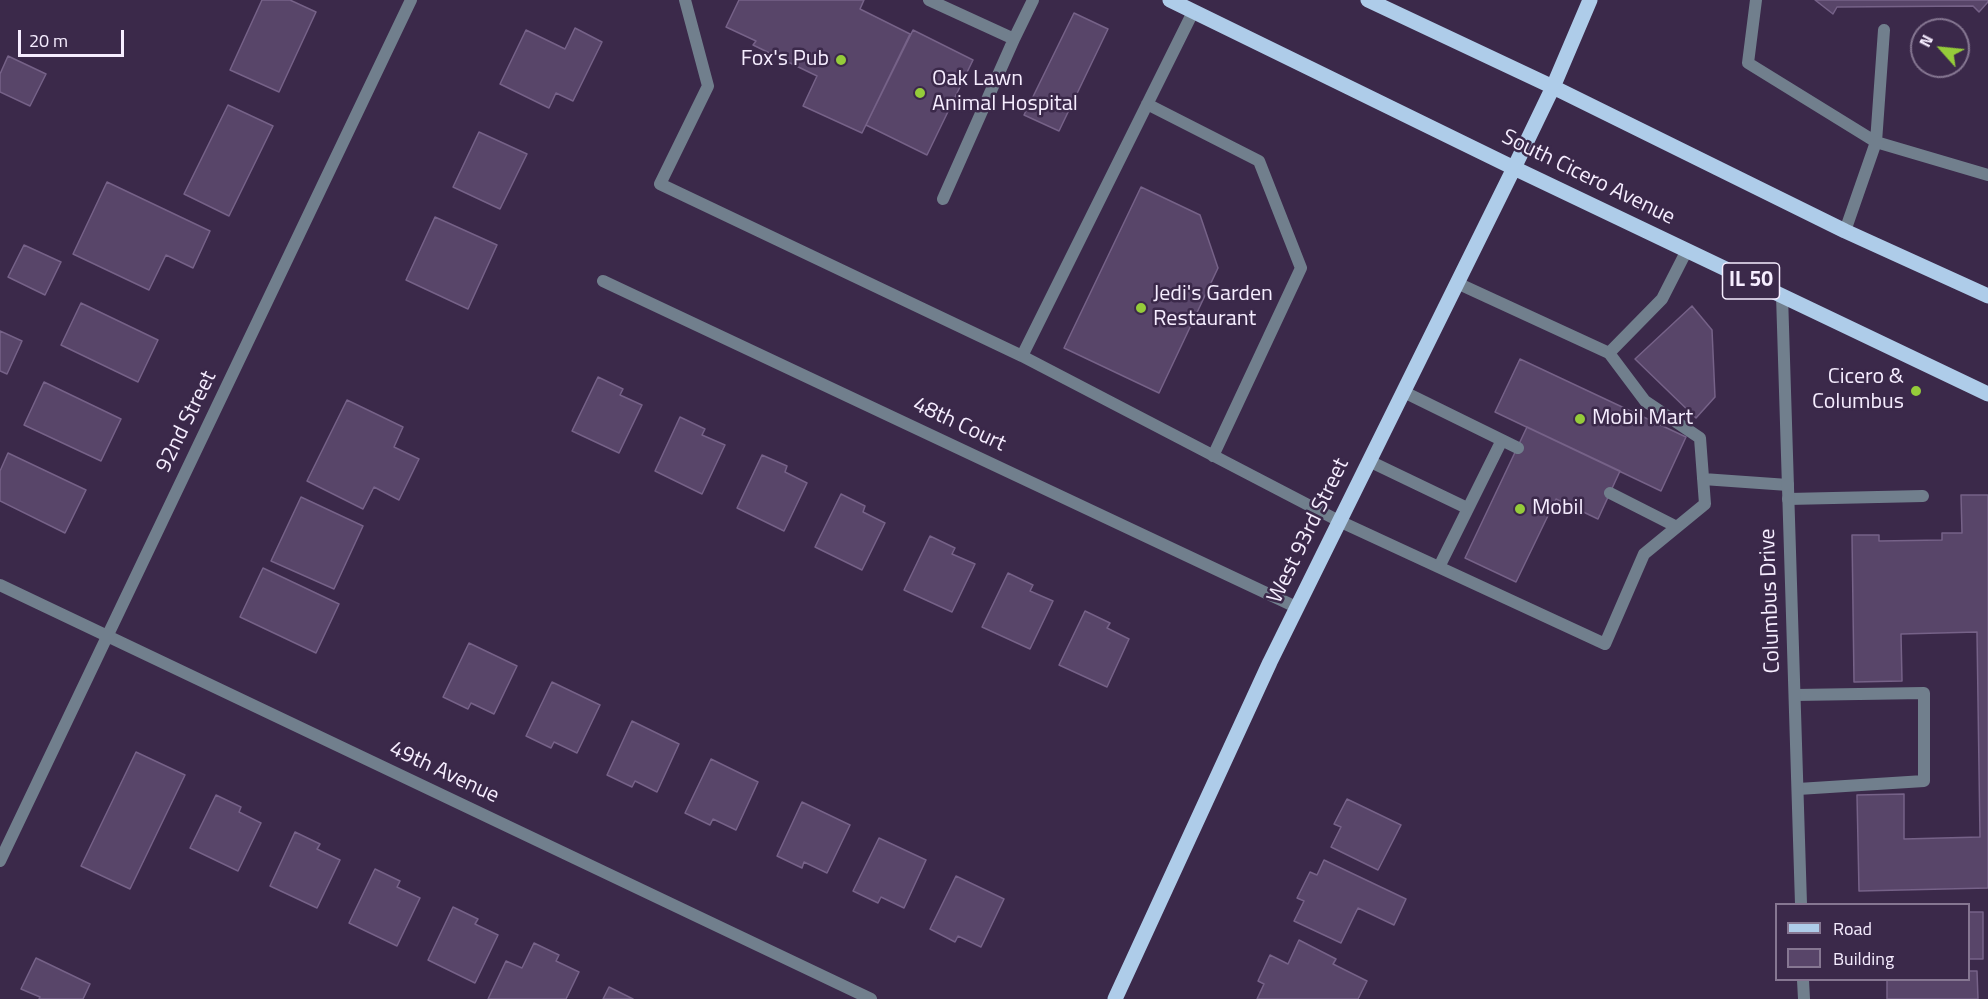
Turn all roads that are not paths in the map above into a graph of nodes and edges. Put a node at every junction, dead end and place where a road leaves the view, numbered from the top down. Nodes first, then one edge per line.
1 (411, 0) edge
2 (685, 0) edge
3 (929, 0) edge
4 (1033, 0) edge
5 (1170, 0) edge
6 (1368, 0) edge
7 (1590, 0) edge
8 (1756, 0) edge
9 (1193, 12) junction
10 (1884, 30) dead end
11 (1014, 39) junction
12 (1552, 87) junction
13 (1148, 104) junction
14 (1875, 142) junction
15 (1514, 168) junction
16 (1988, 174) edge
17 (943, 199) dead end
18 (1845, 231) junction
19 (1687, 250) junction
20 (603, 280) dead end
21 (1457, 284) junction
22 (1782, 296) junction
23 (1988, 296) edge
24 (1609, 353) junction
25 (1022, 356) junction
26 (1404, 392) junction
27 (1988, 394) edge
28 (1502, 440) junction
29 (1518, 448) dead end
30 (1213, 456) junction
31 (1369, 461) junction
32 (1703, 479) junction
33 (1788, 485) junction
34 (1610, 493) dead end
35 (1923, 496) dead end
36 (1788, 499) junction
37 (1467, 508) junction
38 (1339, 521) junction
39 (1677, 527) junction
40 (1439, 567) junction
41 (0, 585) edge
42 (1296, 607) junction
43 (107, 637) junction
44 (1795, 695) junction
45 (1798, 789) junction
46 (0, 861) edge
47 (1801, 903) edge
48 (1803, 981) edge
49 (871, 999) edge
50 (1115, 999) edge
51 (1804, 999) edge

1 - 43 street, 92nd Street
2 - 25 street
3 - 11 street
4 - 11 street
5 - 9 main road, South Cicero Avenue / IL 50
6 - 12 main road
7 - 12 main road, West 93rd Street
8 - 14 street
9 - 13 street
9 - 15 main road, South Cicero Avenue / IL 50
10 - 14 street
11 - 17 street
12 - 15 main road, West 93rd Street
12 - 18 main road
13 - 25 street
13 - 30 street
14 - 16 street
14 - 18 street
15 - 19 main road, South Cicero Avenue / IL 50
15 - 21 main road, West 93rd Street
18 - 23 main road
19 - 22 main road, South Cicero Avenue / IL 50
19 - 24 street
20 - 42 street, 48th Court
21 - 24 street
21 - 26 main road, West 93rd Street
22 - 27 main road, South Cicero Avenue / IL 50
22 - 33 street, Columbus Drive
24 - 32 street
25 - 30 street
26 - 28 street
26 - 31 main road, West 93rd Street
28 - 29 street
28 - 37 street
30 - 38 street
31 - 37 street
31 - 38 main road, West 93rd Street
32 - 33 street
32 - 39 street
33 - 36 street, Columbus Drive
34 - 39 street
35 - 36 street
36 - 44 street, Columbus Drive
37 - 40 street
38 - 40 street
38 - 42 main road, West 93rd Street
39 - 40 street
41 - 43 street, 49th Avenue
42 - 50 main road, West 93rd Street
43 - 46 street, 92nd Street
43 - 49 street, 49th Avenue
44 - 45 street, Columbus Drive
44 - 45 street
45 - 47 street, Columbus Drive
48 - 51 street

